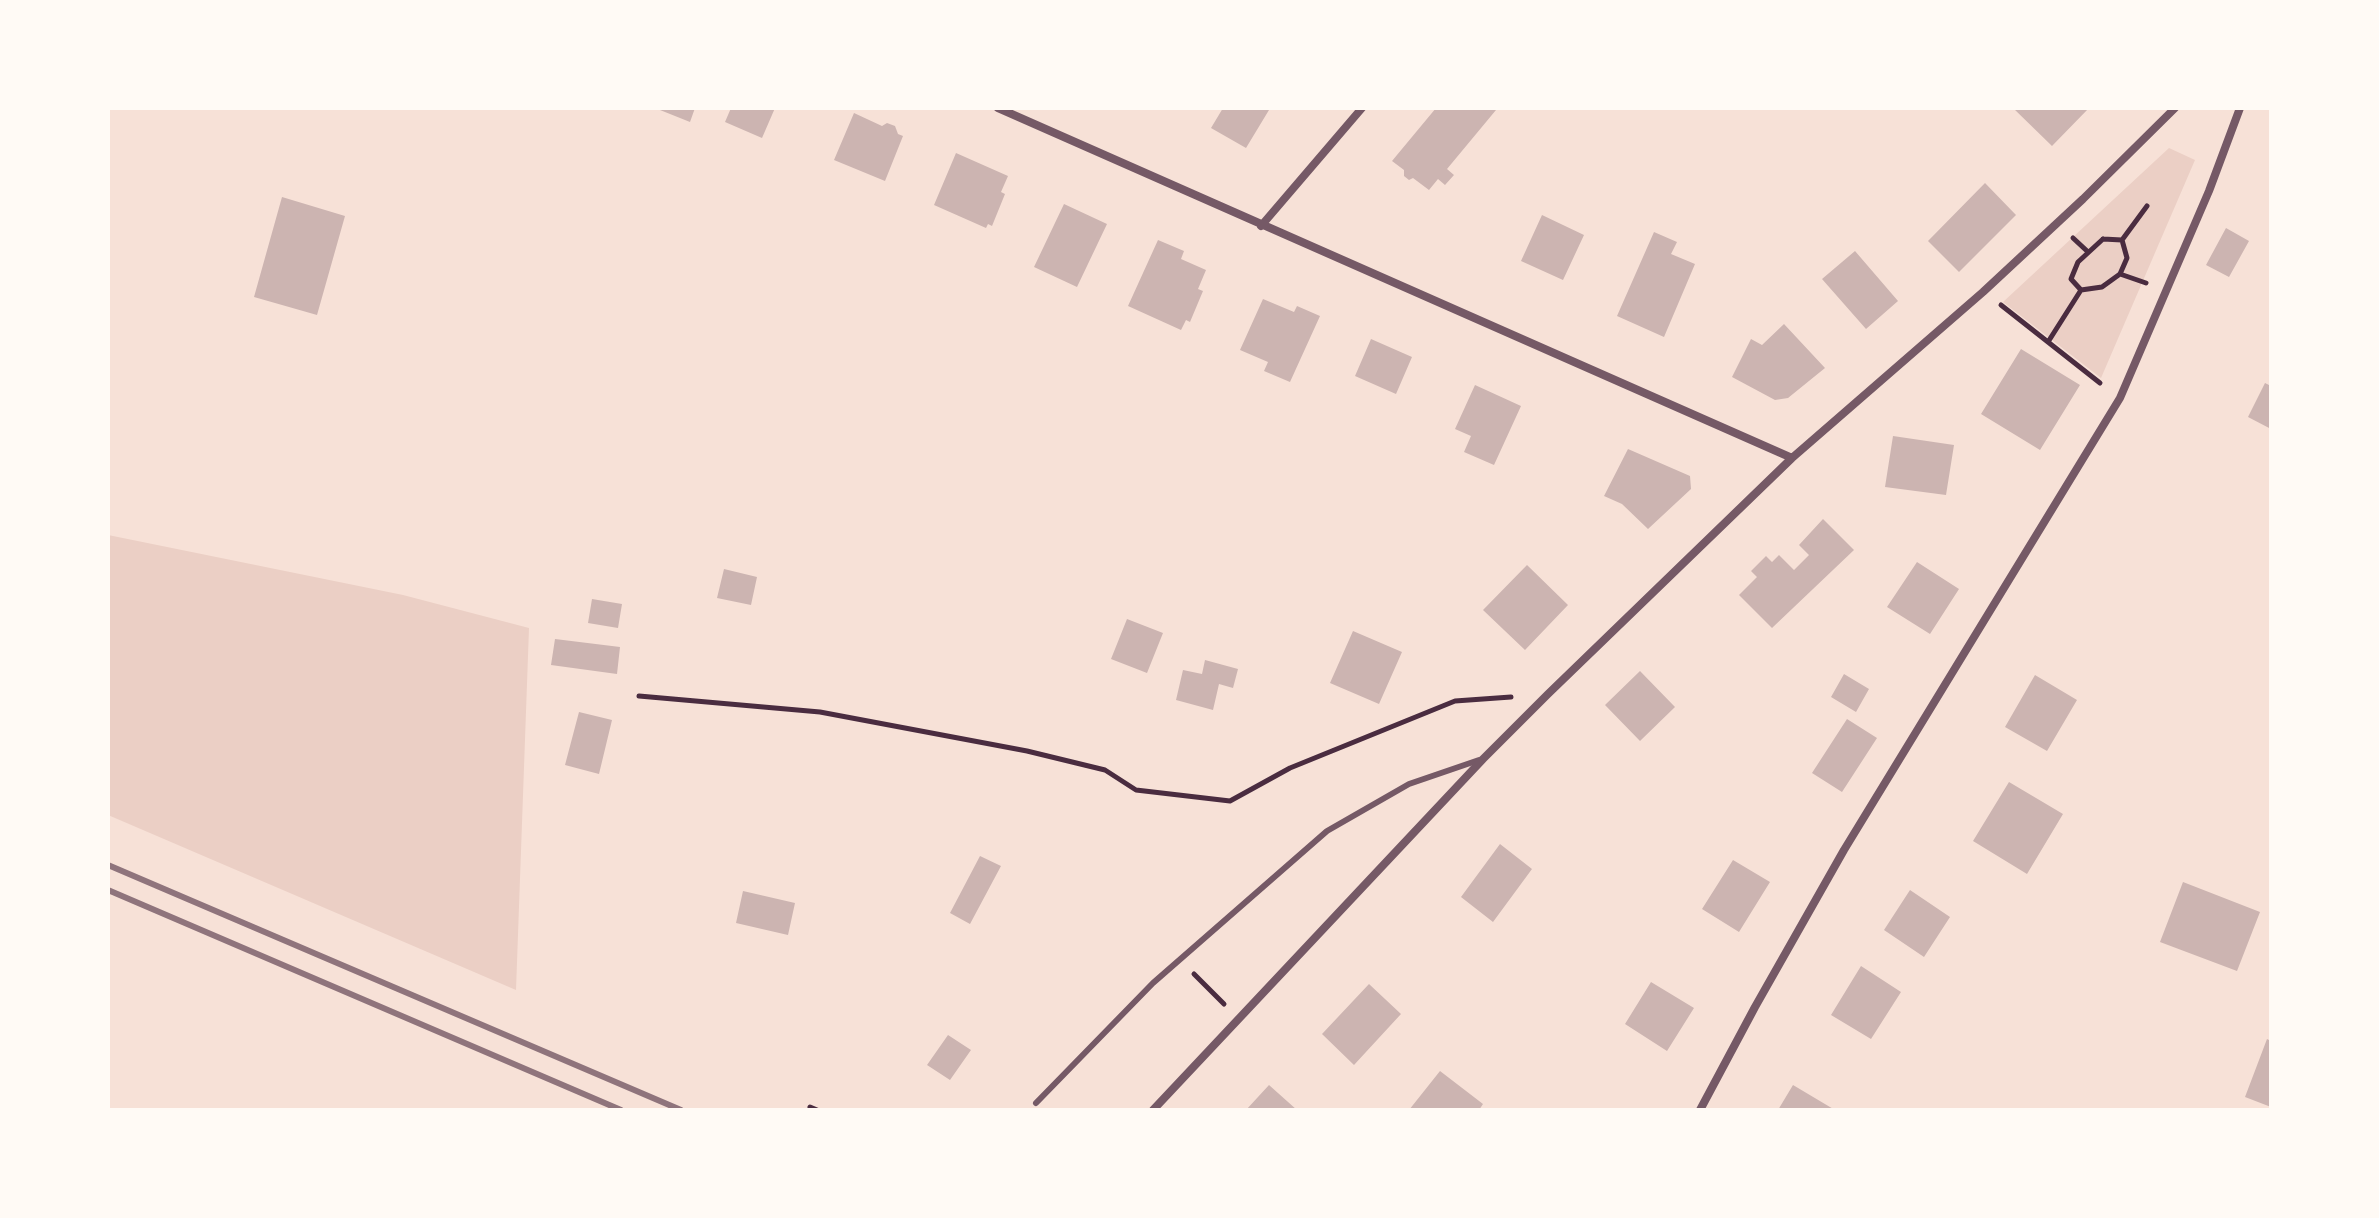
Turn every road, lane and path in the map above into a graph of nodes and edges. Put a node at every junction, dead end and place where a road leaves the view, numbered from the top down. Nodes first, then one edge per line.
1 (998, 108) edge
2 (1362, 108) edge
3 (2175, 108) edge
4 (2240, 108) edge
5 (2147, 206) dead end
6 (1261, 226) junction
7 (2122, 240) junction
8 (2081, 290) junction
9 (1983, 292) junction
10 (2048, 342) junction
11 (2120, 398) junction
12 (1792, 458) junction
13 (1548, 694) junction
14 (639, 696) dead end
15 (1483, 759) junction
16 (1180, 959) junction
17 (1239, 1019) junction
18 (1036, 1103) dead end
19 (1153, 1110) edge
20 (1700, 1110) edge

1 - 6 street
2 - 6 street
3 - 9 street
4 - 11 street
5 - 7 path
6 - 12 street
7 - 8 path
7 - 8 path
8 - 10 path
9 - 10 path
9 - 12 street
10 - 11 path
11 - 20 street
12 - 13 street
13 - 14 path
13 - 15 street
15 - 16 lane
15 - 17 street
16 - 17 path
16 - 18 lane
17 - 19 street

